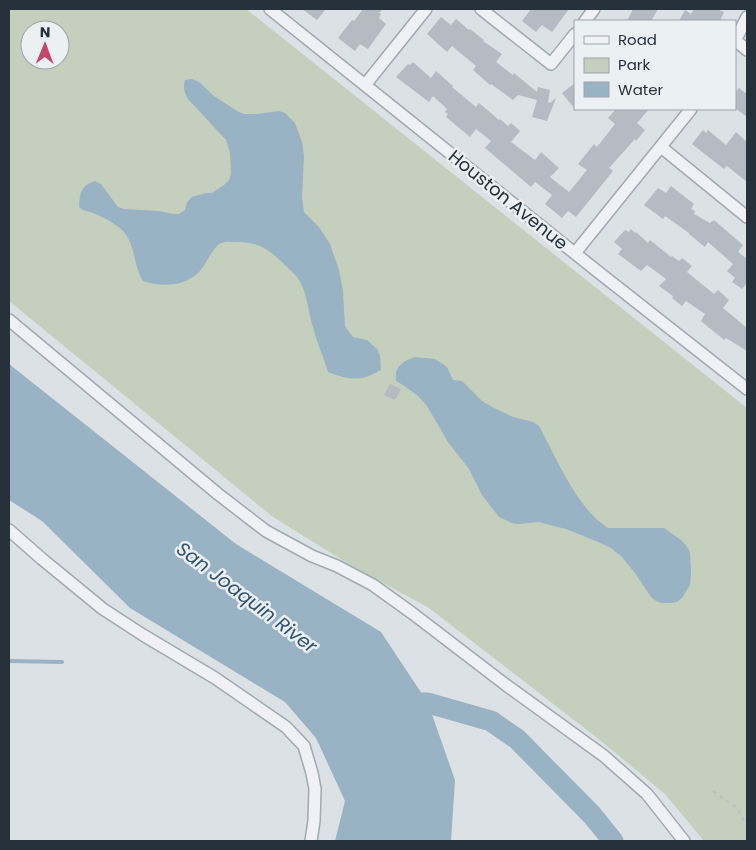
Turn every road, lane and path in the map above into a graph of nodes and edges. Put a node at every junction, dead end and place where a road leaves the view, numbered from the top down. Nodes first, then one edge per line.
1 (270, 9) edge
2 (426, 9) edge
3 (481, 9) edge
4 (594, 9) edge
5 (747, 17) edge
6 (586, 20) edge
7 (574, 35) edge
8 (736, 38) edge
9 (736, 41) edge
10 (747, 50) edge
11 (365, 85) junction
12 (690, 110) edge
13 (660, 147) junction
14 (747, 216) edge
15 (575, 254) junction
16 (9, 320) edge
17 (747, 389) edge
18 (9, 530) edge
19 (713, 791) dead end
20 (747, 822) edge
21 (311, 841) edge
22 (684, 841) edge

1 - 11 street, Houston Avenue
2 - 11 street
3 - 7 street
4 - 6 street
5 - 8 street
9 - 10 street
11 - 15 street, Houston Avenue
12 - 13 street
13 - 14 street
13 - 15 street
15 - 17 street, Houston Avenue
16 - 22 street
18 - 21 street
19 - 20 path

